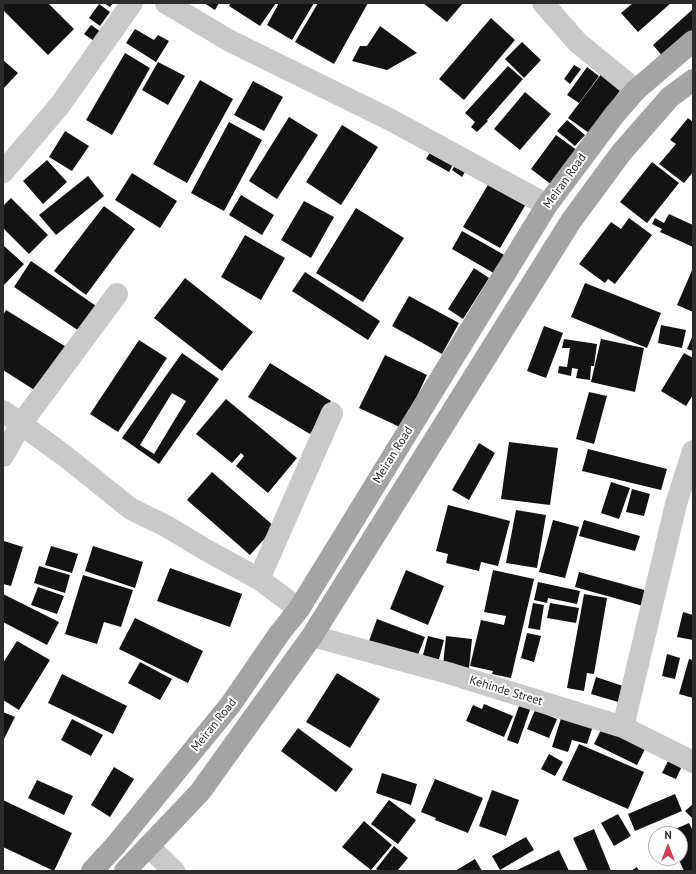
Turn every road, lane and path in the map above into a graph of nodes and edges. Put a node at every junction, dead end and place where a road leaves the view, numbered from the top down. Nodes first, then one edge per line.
1 (132, 3) edge
2 (166, 3) edge
3 (543, 3) edge
4 (693, 41) edge
5 (693, 80) edge
6 (636, 90) junction
7 (3, 172) edge
8 (547, 205) junction
9 (117, 294) dead end
10 (3, 411) edge
11 (332, 413) dead end
12 (21, 424) junction
13 (693, 451) edge
14 (3, 456) edge
15 (259, 579) junction
16 (299, 609) junction
17 (312, 636) junction
18 (623, 727) junction
19 (693, 762) edge
20 (148, 846) junction
21 (92, 871) edge
22 (125, 871) edge
23 (174, 871) edge

1 - 7 street
2 - 8 street
3 - 6 street
4 - 6 main road, Meiran Road
5 - 17 main road
6 - 8 main road, Meiran Road
8 - 16 main road, Meiran Road
9 - 12 street
10 - 12 street
11 - 15 street
12 - 14 street
12 - 15 street
13 - 18 street
15 - 16 street
16 - 21 main road, Meiran Road
17 - 18 street, Kehinde Street
17 - 20 main road
18 - 19 street, Kehinde Street
20 - 22 main road
20 - 23 street

